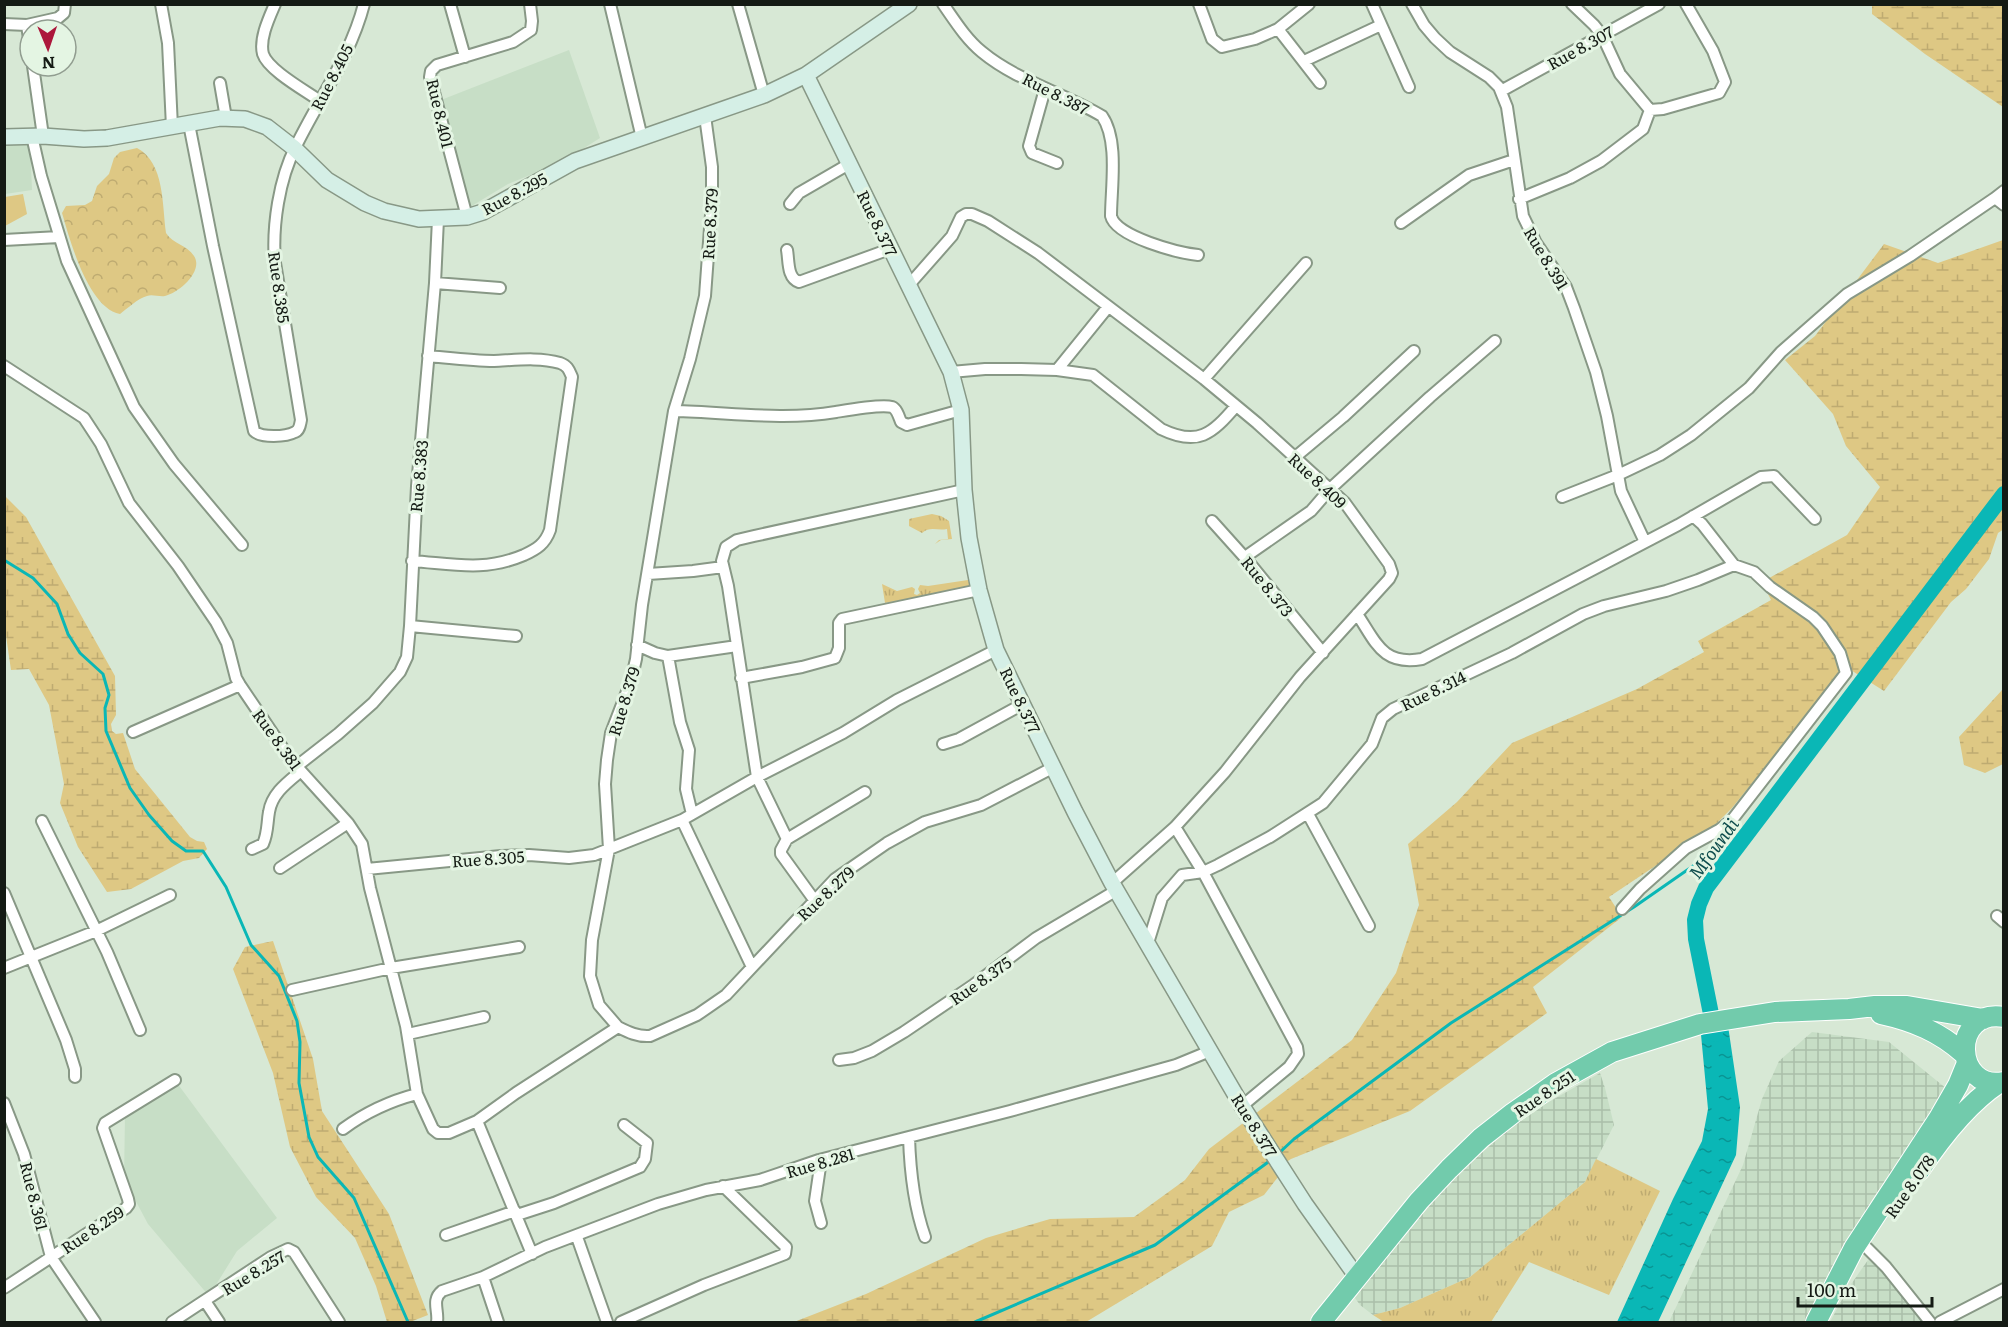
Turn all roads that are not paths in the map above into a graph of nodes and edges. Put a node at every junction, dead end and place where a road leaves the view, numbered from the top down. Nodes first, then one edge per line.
1 (65, 4) edge
2 (161, 4) edge
3 (275, 4) edge
4 (364, 4) edge
5 (450, 4) edge
6 (530, 4) edge
7 (610, 4) edge
8 (738, 4) edge
9 (909, 4) edge
10 (943, 4) edge
11 (1198, 4) edge
12 (1309, 4) edge
13 (1372, 4) edge
14 (1412, 4) edge
15 (1572, 4) edge
16 (1659, 4) edge
17 (1686, 4) edge
18 (58, 18) edge
19 (1381, 25) junction
20 (1278, 28) junction
21 (1602, 35) junction
22 (465, 57) junction
23 (1304, 61) junction
24 (806, 75) junction
25 (34, 78) edge
26 (220, 83) dead end
27 (1320, 83) dead end
28 (1410, 87) dead end
29 (1045, 88) junction
30 (1501, 91) junction
31 (764, 95) junction
32 (320, 101) junction
33 (1650, 110) junction
34 (705, 116) junction
35 (226, 118) junction
36 (189, 124) junction
37 (172, 127) junction
38 (37, 136) junction
39 (4, 137) edge
40 (642, 138) junction
41 (294, 148) junction
42 (1514, 160) junction
43 (1057, 163) dead end
44 (849, 164) junction
45 (2001, 198) edge
46 (1519, 199) junction
47 (789, 204) dead end
48 (467, 217) junction
49 (438, 219) junction
50 (1401, 223) dead end
51 (59, 237) junction
52 (4, 240) edge
53 (890, 249) junction
54 (787, 250) dead end
55 (1198, 255) dead end
56 (1306, 263) dead end
57 (435, 284) junction
58 (908, 286) junction
59 (500, 288) dead end
60 (1107, 307) junction
61 (1495, 341) dead end
62 (1414, 351) dead end
63 (428, 356) junction
64 (4, 366) edge
65 (1057, 370) junction
66 (951, 372) junction
67 (1204, 379) junction
68 (1236, 406) junction
69 (961, 410) junction
70 (674, 411) junction
71 (1294, 458) junction
72 (1618, 475) junction
73 (1330, 489) junction
74 (964, 490) junction
75 (1562, 497) dead end
76 (1693, 516) junction
77 (1815, 519) dead end
78 (1212, 521) dead end
79 (1645, 542) junction
80 (242, 545) dead end
81 (1245, 557) junction
82 (412, 561) junction
83 (1734, 565) junction
84 (723, 567) junction
85 (648, 574) junction
86 (979, 590) junction
87 (1357, 614) junction
88 (410, 626) junction
89 (516, 636) dead end
90 (638, 645) junction
91 (737, 646) junction
92 (996, 650) junction
93 (1323, 653) junction
94 (668, 656) junction
95 (741, 678) junction
96 (240, 685) junction
97 (1023, 704) junction
98 (133, 732) dead end
99 (943, 744) dead end
100 (1054, 767) junction
101 (299, 768) junction
102 (757, 777) junction
103 (865, 792) dead end
104 (692, 814) junction
105 (1308, 814) junction
106 (682, 820) junction
107 (42, 821) dead end
108 (348, 824) junction
109 (1175, 827) junction
110 (787, 839) junction
111 (252, 849) dead end
112 (609, 849) junction
113 (280, 868) dead end
114 (367, 869) junction
115 (1203, 872) junction
116 (1114, 886) junction
117 (4, 893) edge
118 (170, 895) dead end
119 (815, 901) junction
120 (1622, 909) dead end
121 (1369, 926) dead end
122 (96, 931) junction
123 (1148, 943) junction
124 (519, 947) dead end
125 (31, 958) junction
126 (752, 967) junction
127 (4, 968) edge
128 (391, 968) junction
129 (292, 990) dead end
130 (1849, 1009) junction
131 (1997, 1016) edge
132 (484, 1017) dead end
133 (618, 1027) junction
134 (140, 1030) dead end
135 (408, 1034) junction
136 (1210, 1051) junction
137 (1965, 1058) junction
138 (839, 1060) dead end
139 (75, 1077) dead end
140 (175, 1080) dead end
141 (2002, 1082) edge
142 (417, 1094) junction
143 (4, 1103) edge
144 (1242, 1106) junction
145 (477, 1121) junction
146 (8, 1124) edge
147 (624, 1125) dead end
148 (343, 1129) dead end
149 (909, 1137) junction
150 (821, 1160) junction
151 (723, 1186) junction
152 (516, 1213) junction
153 (821, 1223) dead end
154 (446, 1235) dead end
155 (577, 1237) junction
156 (925, 1237) dead end
157 (1867, 1248) junction
158 (532, 1254) junction
159 (51, 1257) junction
160 (483, 1277) junction
161 (1357, 1277) junction
162 (4, 1288) edge
163 (2004, 1289) edge
164 (1830, 1298) junction
165 (205, 1301) junction
166 (95, 1323) edge
167 (172, 1323) edge
168 (219, 1323) edge
169 (339, 1323) edge
170 (437, 1323) edge
171 (498, 1323) edge
172 (607, 1323) edge
173 (621, 1323) edge
174 (1321, 1323) edge
175 (1816, 1323) edge
176 (1930, 1323) edge
177 (1940, 1323) edge

1 - 18 street
2 - 37 street
3 - 32 street
4 - 32 street, Rue 8.405
5 - 22 street
6 - 22 street, Rue 8.401
7 - 40 street
8 - 31 street
9 - 24 street, Rue 8.295
10 - 29 street, Rue 8.387
11 - 20 street
12 - 20 street
13 - 19 street
14 - 30 street
15 - 21 street
16 - 21 street, Rue 8.307
17 - 33 street
19 - 23 street
19 - 28 street
20 - 23 street
21 - 30 street, Rue 8.307
21 - 33 street
22 - 48 street, Rue 8.401
23 - 27 street
24 - 31 street, Rue 8.295
24 - 44 street, Rue 8.377
25 - 38 street
26 - 35 street
29 - 43 street
29 - 55 street, Rue 8.387
30 - 42 street, Rue 8.391
31 - 34 street, Rue 8.295
32 - 41 street, Rue 8.405
33 - 46 street
34 - 40 street, Rue 8.295
34 - 70 street, Rue 8.379
35 - 36 street, Rue 8.295
35 - 41 street, Rue 8.295
36 - 37 street, Rue 8.295
36 - 41 street, Rue 8.385
37 - 38 street, Rue 8.295
38 - 39 street, Rue 8.295
38 - 51 street
40 - 48 street, Rue 8.295
41 - 49 street, Rue 8.295
42 - 46 street, Rue 8.391
42 - 50 street
44 - 47 street
44 - 53 street, Rue 8.377
45 - 72 street
46 - 72 street, Rue 8.391
48 - 49 street, Rue 8.295
49 - 57 street, Rue 8.383
51 - 52 street
51 - 80 street
53 - 54 street
53 - 58 street, Rue 8.377
56 - 67 street
57 - 59 street
57 - 63 street, Rue 8.383
58 - 60 street, Rue 8.409
58 - 66 street, Rue 8.377
60 - 65 street
60 - 67 street, Rue 8.409
61 - 73 street
62 - 71 street
63 - 82 street, Rue 8.383
63 - 82 street
64 - 96 street, Rue 8.381
65 - 66 street
65 - 68 street
66 - 69 street, Rue 8.377
67 - 68 street, Rue 8.409
68 - 71 street, Rue 8.409
69 - 70 street
69 - 74 street, Rue 8.377
70 - 85 street, Rue 8.379
71 - 73 street, Rue 8.409
72 - 75 street
72 - 79 street, Rue 8.391
73 - 81 street
73 - 87 street, Rue 8.409
74 - 84 street
74 - 86 street, Rue 8.377
76 - 77 street
76 - 79 street
76 - 83 street
78 - 81 street, Rue 8.373
79 - 87 street
81 - 93 street, Rue 8.373
82 - 88 street, Rue 8.383
83 - 105 street, Rue 8.314
83 - 120 street
84 - 85 street
84 - 91 street
85 - 90 street, Rue 8.379
86 - 92 street, Rue 8.377
86 - 95 street
87 - 93 street, Rue 8.409
88 - 89 street
88 - 101 street, Rue 8.383
90 - 94 street
90 - 112 street, Rue 8.379
91 - 94 street
91 - 95 street
92 - 97 street, Rue 8.377
92 - 102 street, Rue 8.305
93 - 109 street, Rue 8.409
94 - 104 street
95 - 102 street
96 - 98 street
96 - 101 street, Rue 8.381
97 - 99 street
97 - 100 street, Rue 8.377
100 - 116 street, Rue 8.377
100 - 119 street, Rue 8.279
101 - 108 street, Rue 8.381
101 - 111 street, Rue 8.383
102 - 104 street, Rue 8.305
102 - 110 street
103 - 110 street
104 - 106 street, Rue 8.305
105 - 115 street, Rue 8.314
105 - 121 street
106 - 112 street, Rue 8.305
106 - 126 street
107 - 122 street
108 - 113 street
108 - 114 street, Rue 8.381
109 - 115 street
109 - 116 street, Rue 8.409
110 - 119 street
112 - 114 street, Rue 8.305
112 - 133 street, Rue 8.379
114 - 128 street, Rue 8.381
115 - 123 street, Rue 8.314
115 - 144 street
116 - 123 street, Rue 8.377
116 - 138 street, Rue 8.375
117 - 125 street
118 - 122 street
119 - 126 street, Rue 8.279
122 - 125 street
122 - 134 street
123 - 136 street, Rue 8.377
124 - 128 street
125 - 127 street
125 - 139 street
126 - 133 street, Rue 8.279
128 - 129 street
128 - 135 street, Rue 8.381
130 - 131 highway, Rue 8.251
130 - 137 highway, Rue 8.251
130 - 161 highway, Rue 8.251
131 - 137 highway, Rue 8.078
132 - 135 street
133 - 145 street
135 - 142 street, Rue 8.381
136 - 144 street, Rue 8.377
136 - 149 street, Rue 8.281
137 - 141 highway, Rue 8.251
137 - 164 highway, Rue 8.078
140 - 159 street, Rue 8.259
141 - 157 highway, Rue 8.078
142 - 145 street
142 - 148 street
143 - 146 street, Rue 8.361
144 - 161 street, Rue 8.377
145 - 152 street
146 - 159 street, Rue 8.361
147 - 152 street
149 - 150 street, Rue 8.281
149 - 156 street
150 - 151 street, Rue 8.281
150 - 153 street
151 - 155 street, Rue 8.281
151 - 173 street
152 - 154 street
152 - 158 street
155 - 158 street, Rue 8.281
155 - 172 street
157 - 164 highway, Rue 8.078
157 - 176 street
158 - 160 street, Rue 8.281
159 - 162 street, Rue 8.259
159 - 166 street, Rue 8.361
160 - 170 street, Rue 8.281
160 - 171 street
161 - 174 highway, Rue 8.251
163 - 177 street
164 - 175 highway, Rue 8.078
165 - 167 street, Rue 8.257
165 - 168 street
165 - 169 street, Rue 8.257

